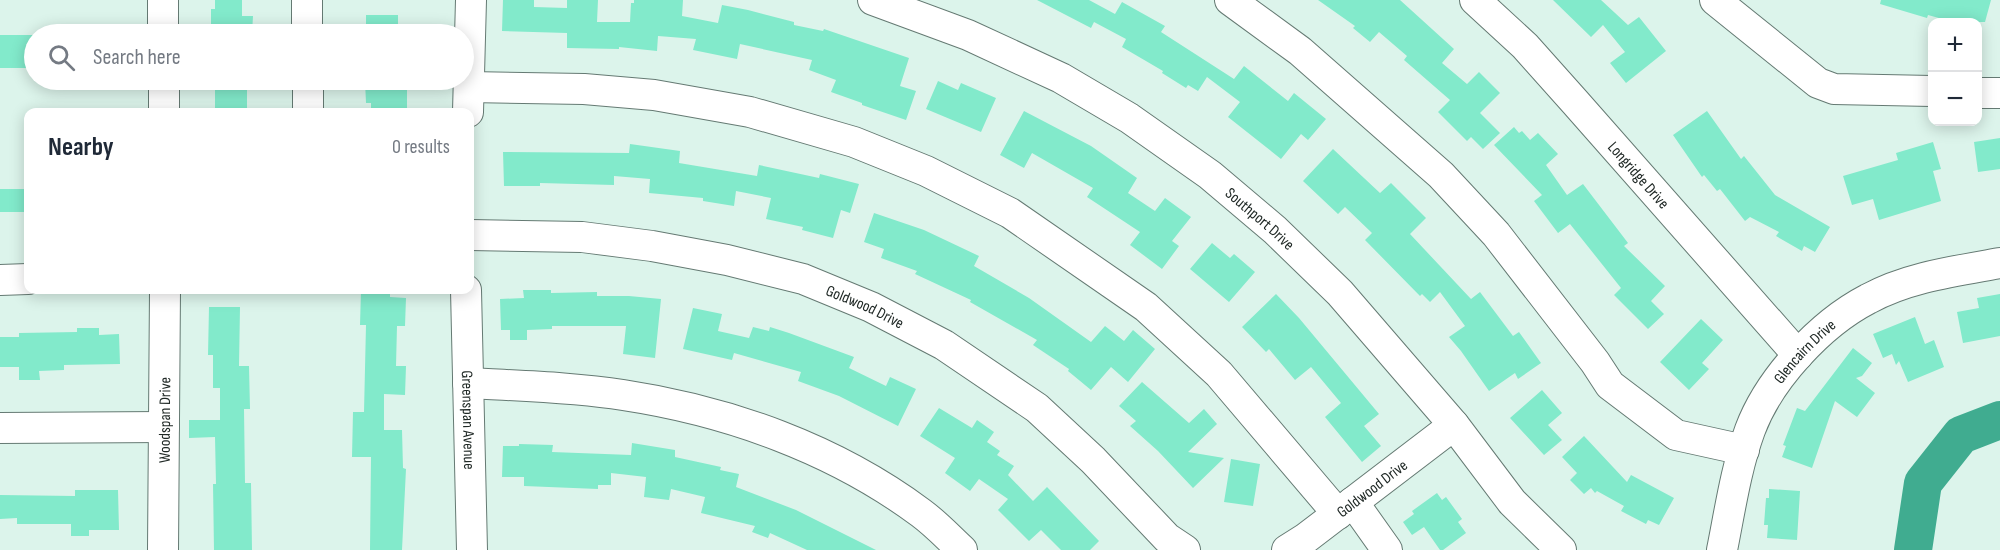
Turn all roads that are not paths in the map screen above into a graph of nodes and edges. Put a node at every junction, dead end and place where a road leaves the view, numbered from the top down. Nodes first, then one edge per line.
1 (163, 0) edge
2 (307, 0) edge
3 (471, 0) edge
4 (873, 0) edge
5 (1230, 0) edge
6 (1475, 0) edge
7 (1715, 0) edge
8 (164, 24) edge
9 (307, 24) edge
10 (470, 24) edge
11 (164, 90) edge
12 (308, 90) edge
13 (1928, 91) edge
14 (1982, 93) edge
15 (2000, 93) edge
16 (468, 100) edge
17 (164, 108) edge
18 (308, 108) edge
19 (474, 235) edge
20 (2000, 263) edge
21 (24, 279) edge
22 (0, 280) edge
23 (165, 294) edge
24 (466, 294) edge
25 (1797, 355) junction
26 (468, 383) junction
27 (1454, 425) junction
28 (164, 427) junction
29 (0, 428) edge
30 (1743, 450) junction
31 (1345, 508) junction
32 (163, 550) edge
33 (472, 550) edge
34 (962, 550) edge
35 (1185, 550) edge
36 (1287, 550) edge
37 (1387, 550) edge
38 (1561, 550) edge
39 (1722, 550) edge

1 - 8 street
2 - 9 street
3 - 10 street
4 - 27 street, Southport Drive
5 - 30 street
6 - 25 street, Longridge Drive
7 - 13 street
11 - 17 street
12 - 18 street
14 - 15 street
16 - 31 street
19 - 35 street, Goldwood Drive
20 - 25 street, Glencairn Drive
21 - 22 street
23 - 28 street, Woodspan Drive
24 - 26 street, Greenspan Avenue
25 - 30 street, Glencairn Drive
26 - 33 street, Greenspan Avenue
26 - 34 street
27 - 31 street, Goldwood Drive
27 - 38 street, Southport Drive
28 - 29 street
28 - 32 street, Woodspan Drive
30 - 39 street, Glencairn Drive
31 - 36 street, Goldwood Drive
31 - 37 street

